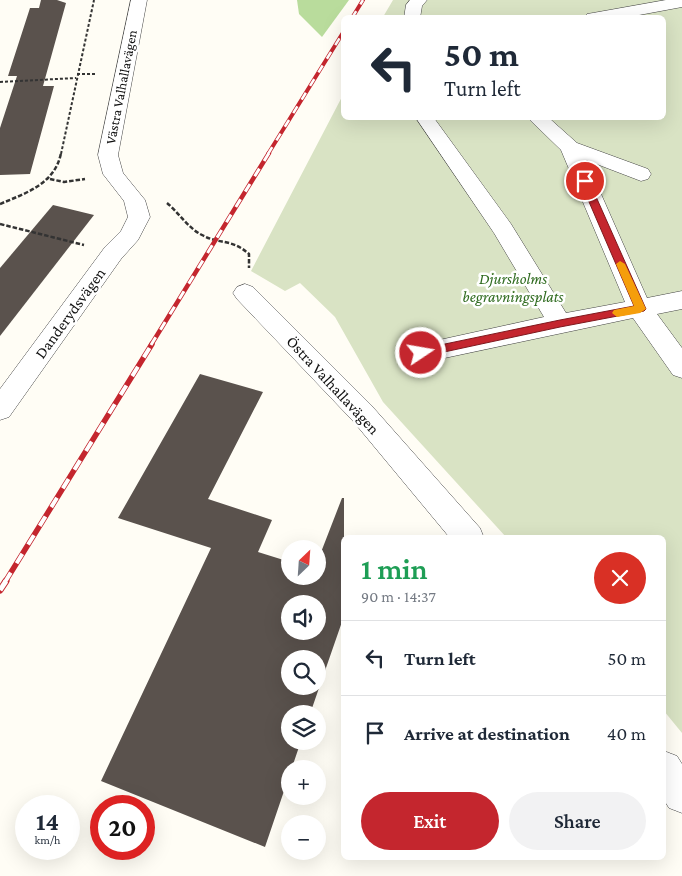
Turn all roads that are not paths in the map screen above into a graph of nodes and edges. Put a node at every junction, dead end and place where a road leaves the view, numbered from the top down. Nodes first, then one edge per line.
1 (138, 0) edge
2 (419, 0) edge
3 (682, 2) edge
4 (412, 15) edge
5 (610, 15) edge
6 (426, 120) edge
7 (540, 120) edge
8 (570, 148) junction
9 (641, 174) dead end
10 (139, 217) joint
11 (245, 293) road end
12 (682, 300) edge
13 (640, 309) junction
14 (560, 323) junction
15 (421, 353) dead end
16 (682, 368) edge
17 (0, 408) edge
18 (465, 535) edge
19 (666, 772) edge
20 (682, 795) edge

1 - 10 street, Västra Valhallavägen
2 - 4 street
3 - 5 street
6 - 14 street
7 - 8 street
8 - 9 street
8 - 13 street
10 - 17 street, Danderydsvägen
11 - 18 street, Östra Valhallavägen
12 - 13 street
13 - 14 street
13 - 16 street
14 - 15 street
19 - 20 street

